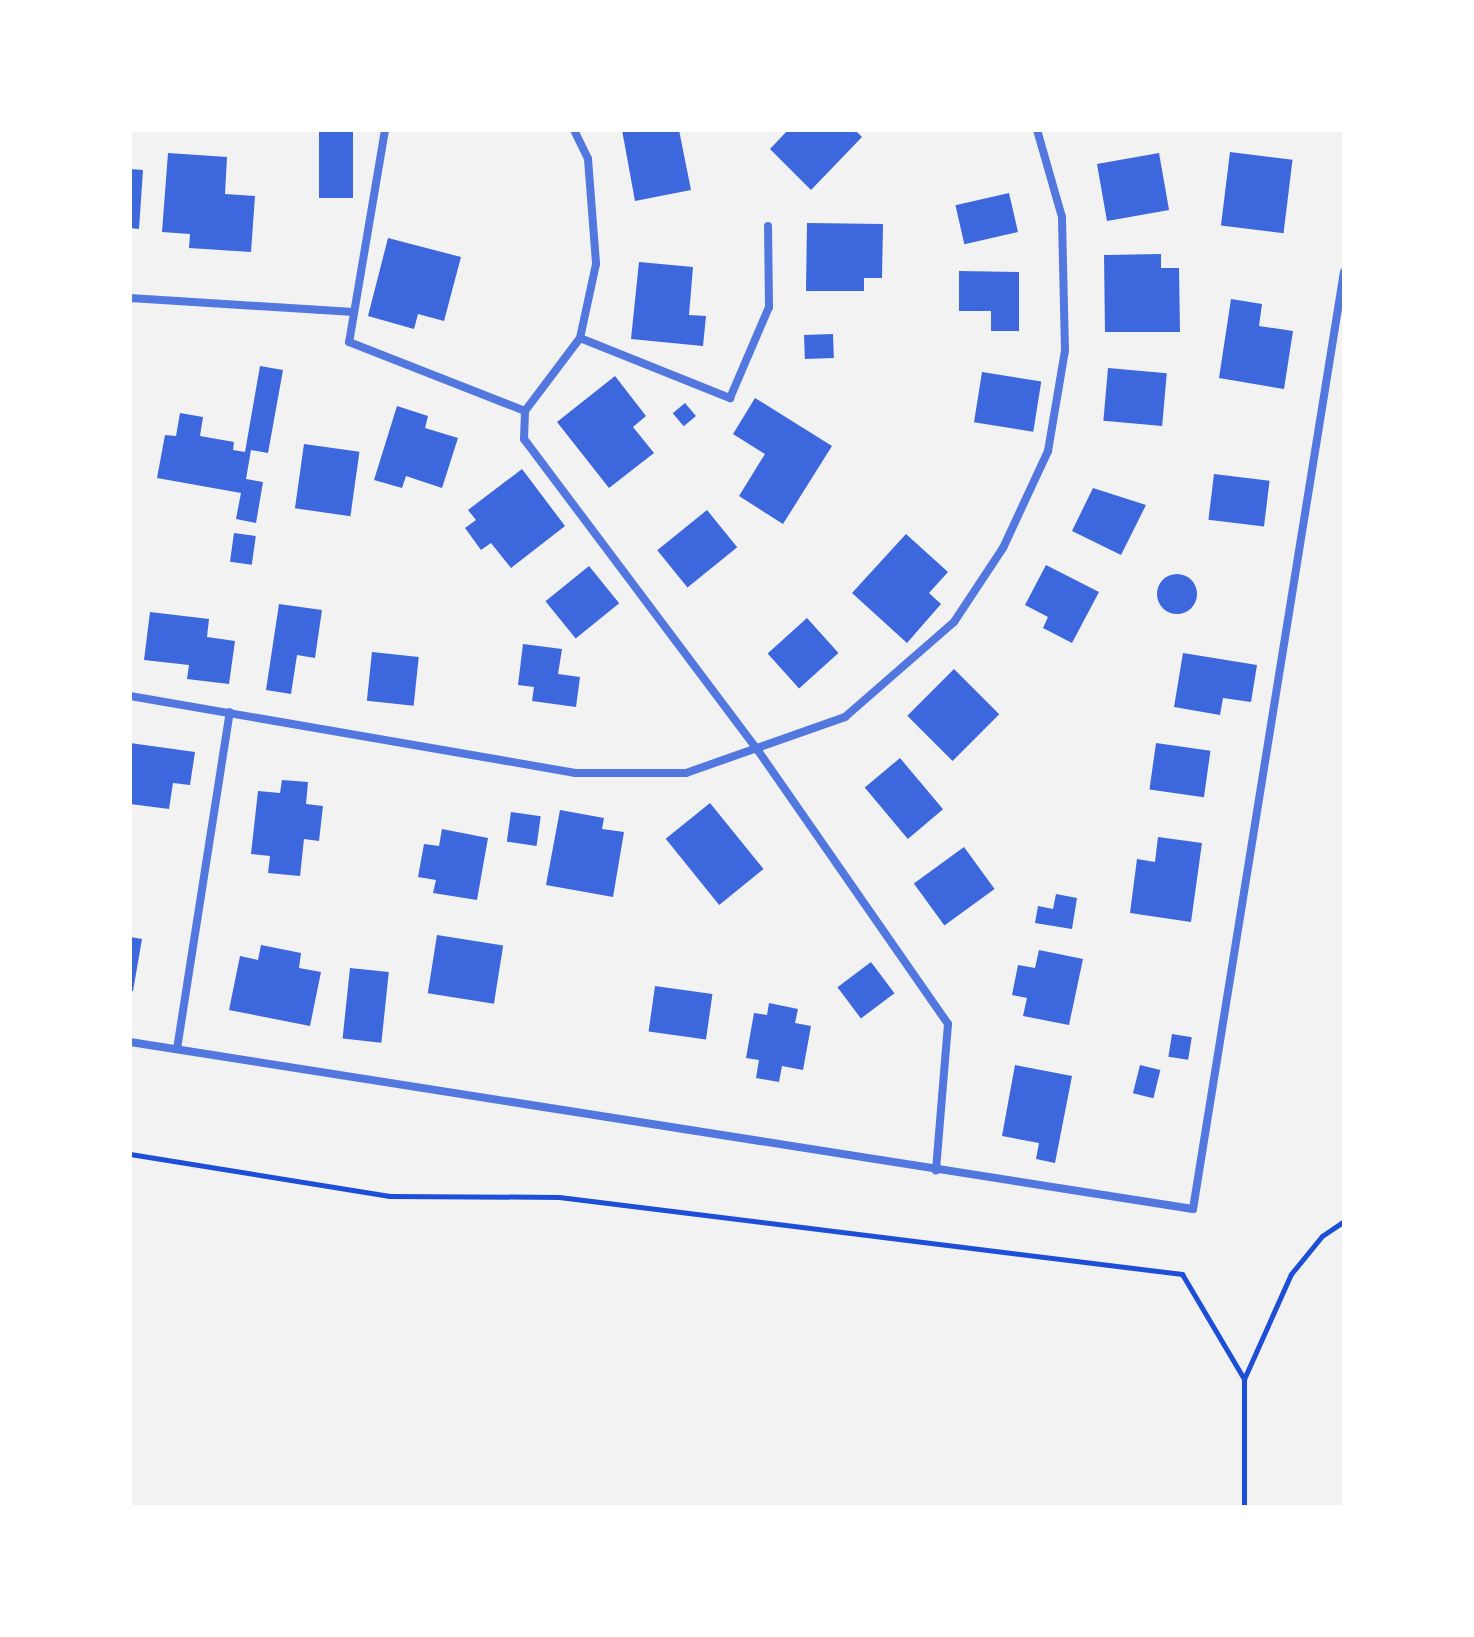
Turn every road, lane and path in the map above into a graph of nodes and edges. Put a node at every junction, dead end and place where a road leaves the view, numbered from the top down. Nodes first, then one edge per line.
1 (385, 130) edge
2 (574, 130) edge
3 (1037, 130) edge
4 (768, 226) dead end
5 (1344, 272) edge
6 (130, 298) edge
7 (354, 312) junction
8 (580, 338) junction
9 (525, 411) junction
10 (130, 696) edge
11 (230, 712) junction
12 (759, 752) junction
13 (130, 1042) edge
14 (177, 1049) junction
15 (130, 1154) edge
16 (936, 1171) junction
17 (1344, 1221) edge
18 (1244, 1379) junction
19 (1244, 1507) edge

1 - 7 street
2 - 8 street
3 - 12 street
4 - 8 street
5 - 16 street
6 - 7 street
7 - 9 street
8 - 9 street
9 - 12 street
10 - 11 street
11 - 12 street
11 - 14 street
12 - 16 street
13 - 14 street
14 - 16 street
15 - 18 path
17 - 18 path
18 - 19 path

